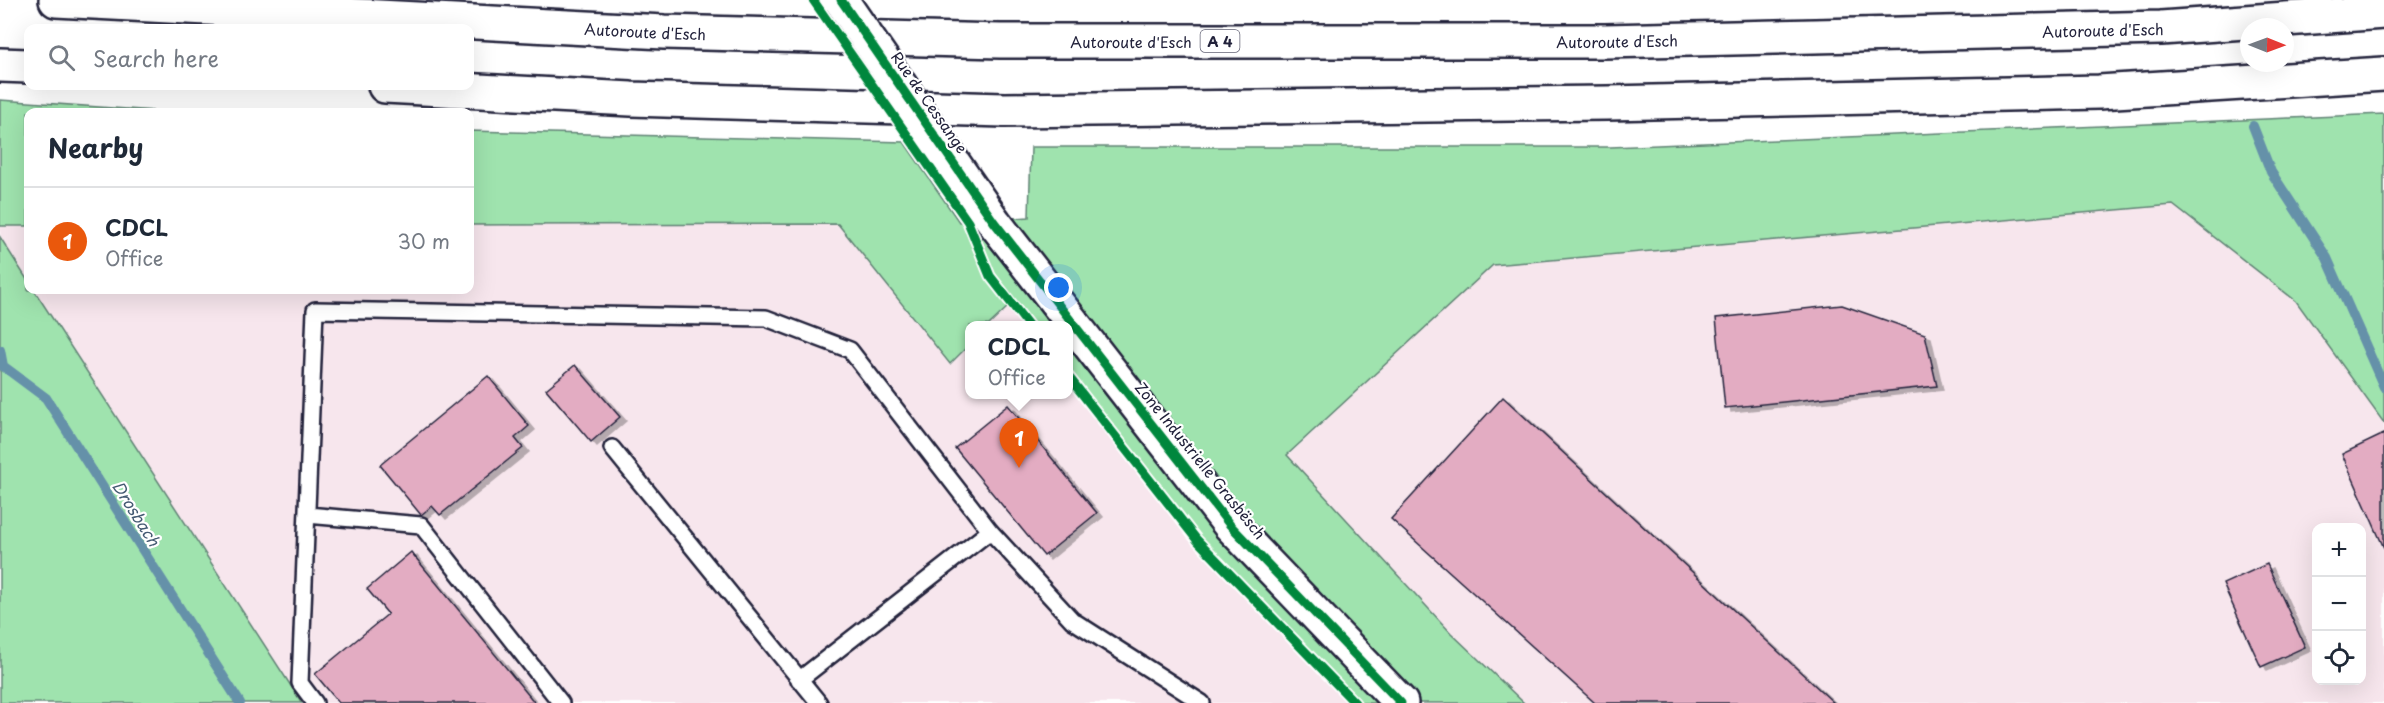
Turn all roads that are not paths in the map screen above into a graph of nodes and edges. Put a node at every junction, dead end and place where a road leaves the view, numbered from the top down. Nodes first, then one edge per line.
1 (56, 0) edge
2 (841, 0) edge
3 (2384, 12) edge
4 (0, 65) edge
5 (24, 66) edge
6 (2384, 74) edge
7 (461, 90) edge
8 (994, 222) joint
9 (1071, 321) edge
10 (1073, 323) edge
11 (612, 448) dead end
12 (308, 515) junction
13 (990, 531) junction
14 (799, 680) junction
15 (315, 703) edge
16 (561, 703) edge
17 (819, 703) edge
18 (1202, 703) edge
19 (1401, 703) edge

1 - 3 main road, Autoroute d'Esch / A 4
2 - 8 main road, Rue de Cessange, bridge
4 - 5 main road
6 - 7 main road
8 - 9 main road, Zone Industrielle Grasbësch
10 - 19 main road, Zone Industrielle Grasbësch
11 - 14 lane
12 - 13 lane
12 - 15 lane
12 - 16 lane
13 - 14 lane
13 - 18 lane
14 - 17 lane

